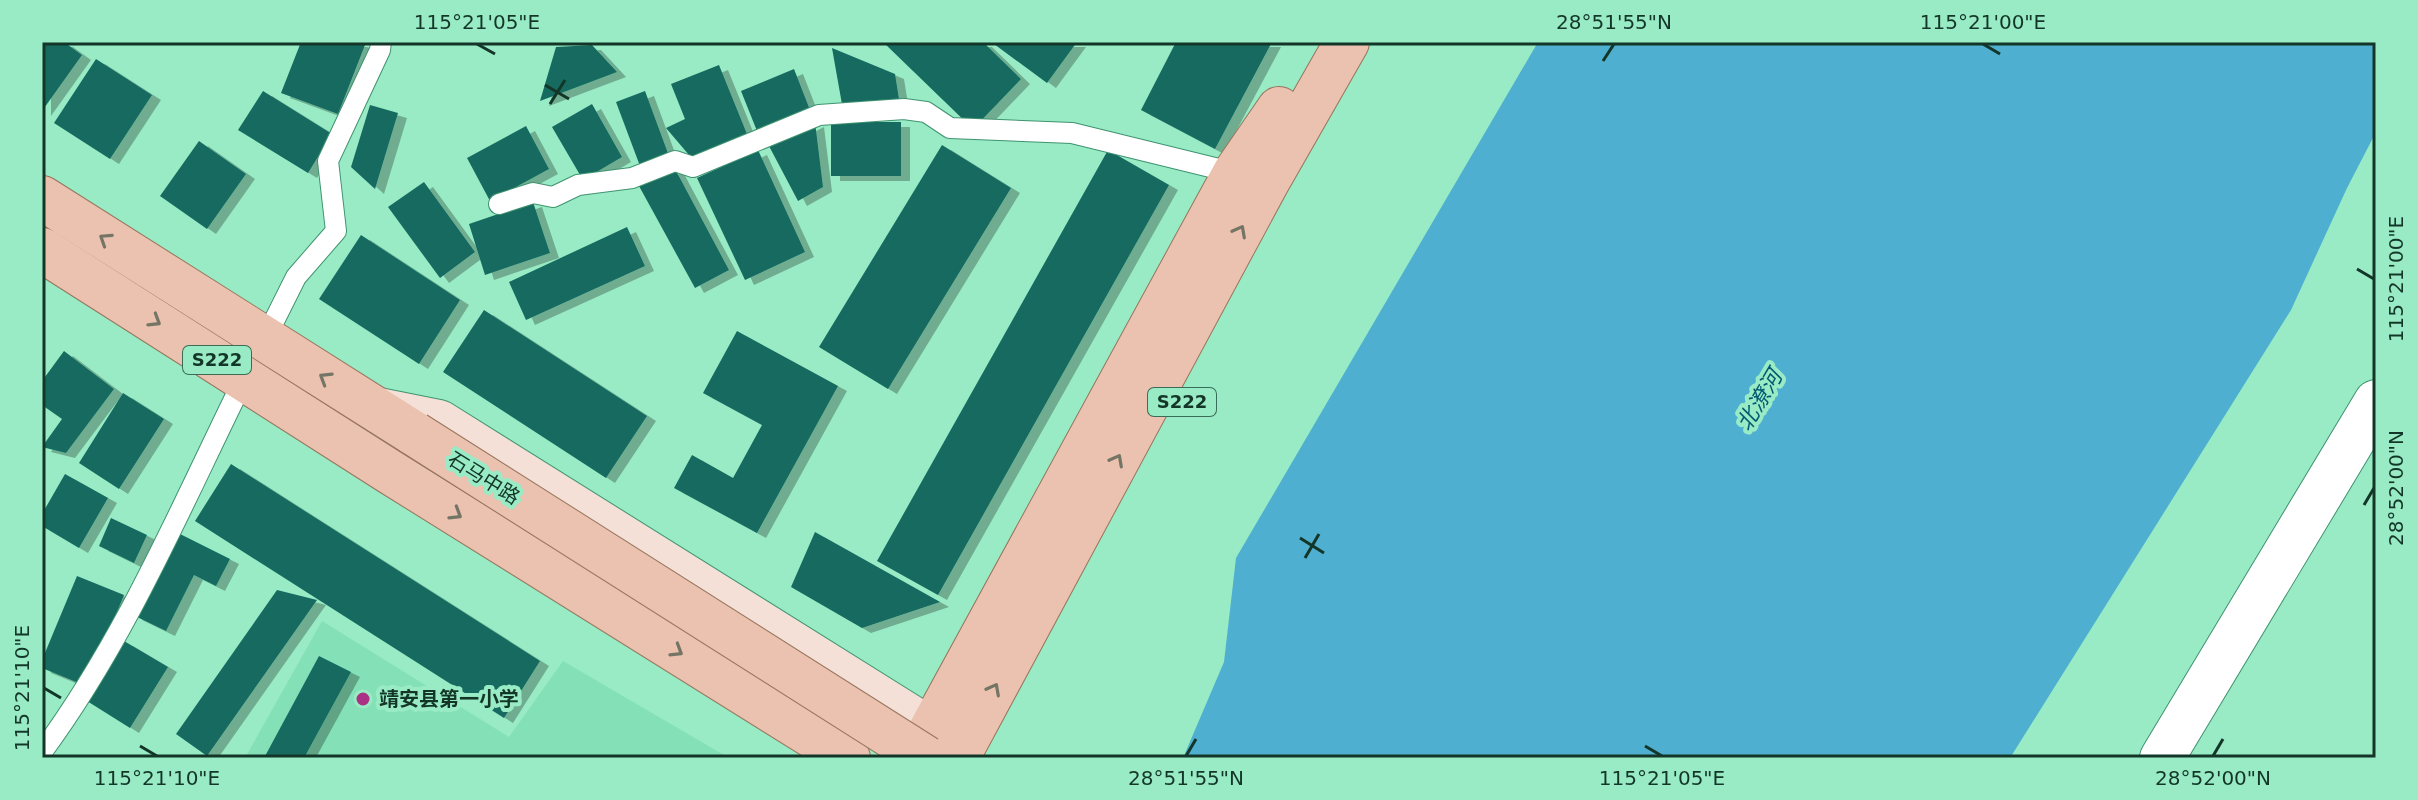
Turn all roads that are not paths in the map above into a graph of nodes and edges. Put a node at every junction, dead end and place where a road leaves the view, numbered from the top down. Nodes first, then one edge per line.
1 (381, 42) edge
2 (1327, 42) edge
3 (1347, 42) edge
4 (1364, 42) edge
5 (1235, 173) junction
6 (42, 198) edge
7 (499, 204) dead end
8 (42, 250) edge
9 (255, 359) junction
10 (2376, 402) edge
11 (375, 409) junction
12 (933, 751) edge
13 (42, 752) edge
14 (848, 758) edge
15 (991, 758) edge
16 (2162, 758) edge

1 - 9 lane
2 - 5 main road
12 -> 3 main road
4 - 15 main road, S222
5 - 7 lane
5 - 12 main road
9 -> 6 main road, 石马中路
8 -> 9 main road, 石马中路 / S222
11 -> 9 main road, 石马中路
9 - 13 lane
9 -> 14 main road, 石马中路 / S222
10 - 16 street
11 - 12 main road, 石马中路, bridge
11 - 12 main road

